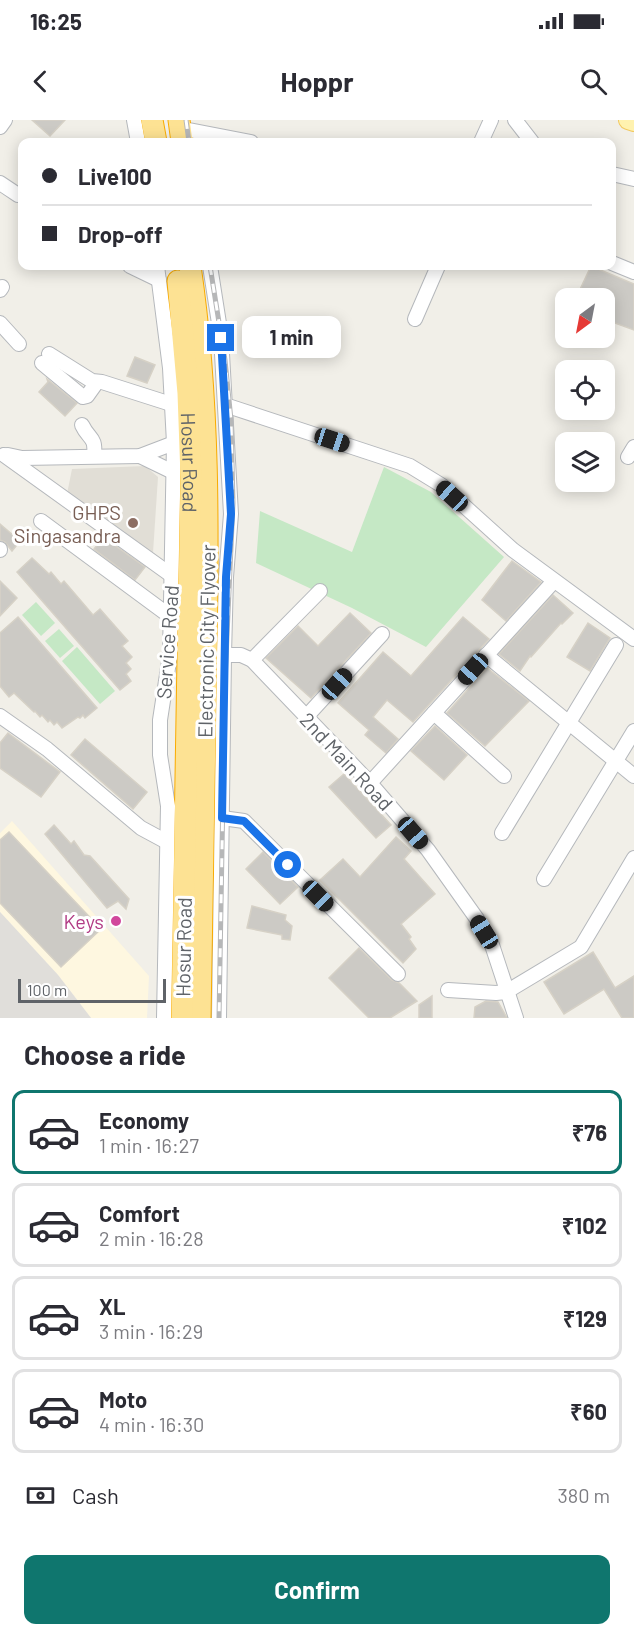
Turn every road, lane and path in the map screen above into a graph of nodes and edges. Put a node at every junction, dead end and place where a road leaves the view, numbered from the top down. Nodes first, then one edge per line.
1 (5, 120) edge
2 (134, 120) edge
3 (152, 120) edge
4 (158, 120) edge
5 (168, 120) edge
6 (492, 120) edge
7 (515, 120) edge
8 (628, 120) edge
9 (634, 122) edge
10 (0, 127) edge
11 (186, 131) edge
12 (137, 138) edge
13 (155, 138) edge
14 (160, 138) edge
15 (170, 138) edge
16 (227, 138) edge
17 (483, 138) edge
18 (529, 138) edge
19 (616, 175) edge
20 (634, 179) edge
21 (0, 183) edge
22 (18, 195) edge
23 (616, 265) edge
24 (176, 270) edge
25 (183, 270) edge
26 (191, 270) edge
27 (202, 270) edge
28 (211, 270) edge
29 (436, 270) edge
30 (158, 272) edge
31 (634, 272) edge
32 (415, 319) dead end
33 (0, 323) edge
34 (19, 344) dead end
35 (45, 358) dead end
36 (171, 404) junction
37 (225, 405) junction
38 (82, 425) dead end
39 (174, 443) junction
40 (2, 454) edge
41 (94, 455) junction
42 (140, 456) junction
43 (173, 472) junction
44 (41, 521) dead end
45 (171, 575) junction
46 (554, 581) junction
47 (320, 591) dead end
48 (171, 617) junction
49 (382, 634) dead end
50 (634, 639) edge
51 (615, 645) dead end
52 (225, 655) junction
53 (486, 655) junction
54 (252, 660) junction
55 (434, 713) junction
56 (0, 716) edge
57 (306, 717) junction
58 (570, 722) junction
59 (634, 731) edge
60 (616, 760) junction
61 (504, 776) dead end
62 (634, 776) edge
63 (370, 783) junction
64 (222, 818) junction
65 (502, 833) dead end
66 (167, 842) junction
67 (634, 858) edge
68 (544, 879) dead end
69 (398, 974) dead end
70 (448, 990) dead end
71 (506, 992) junction
72 (164, 1018) edge
73 (182, 1018) edge
74 (188, 1018) edge
75 (200, 1018) edge
76 (208, 1018) edge
77 (219, 1018) edge
78 (516, 1018) edge

1 - 10 street
2 - 12 street
3 - 13 highway
4 - 14 highway
5 - 15 highway
6 - 17 street
7 - 18 street
8 - 9 main road
11 - 16 street
19 - 20 street
21 - 22 street
23 - 31 street
24 - 73 highway, Hosur Road
25 - 74 highway, Electronic City Flyover
26 - 75 highway, Electronic City Flyover
27 - 76 highway, Hosur Road
28 - 37 street
29 - 32 street
30 - 36 street, Service Road
33 - 34 street
35 - 36 street
36 - 39 street, Service Road
37 - 46 street
37 - 52 street
38 - 41 street
39 - 42 street
39 - 43 street, Service Road
40 - 41 street
40 - 45 street
41 - 42 street
42 - 43 street
43 - 45 street, Service Road
44 - 48 street
45 - 48 street, Service Road
46 - 50 street
46 - 53 street
47 - 54 street
48 - 66 street, Service Road
49 - 57 street
51 - 58 street
52 - 54 street
52 - 64 street
53 - 55 street
53 - 58 street
54 - 57 street, 2nd Main Road
55 - 61 street
55 - 63 street
56 - 66 street
57 - 63 street, 2nd Main Road
58 - 60 street
58 - 65 street
59 - 60 street
60 - 62 street
60 - 68 street
63 - 71 street, 2nd Main Road
64 - 69 street
64 - 77 street
66 - 72 street, Service Road
67 - 71 street
70 - 71 street
71 - 78 street, 2nd Main Road

